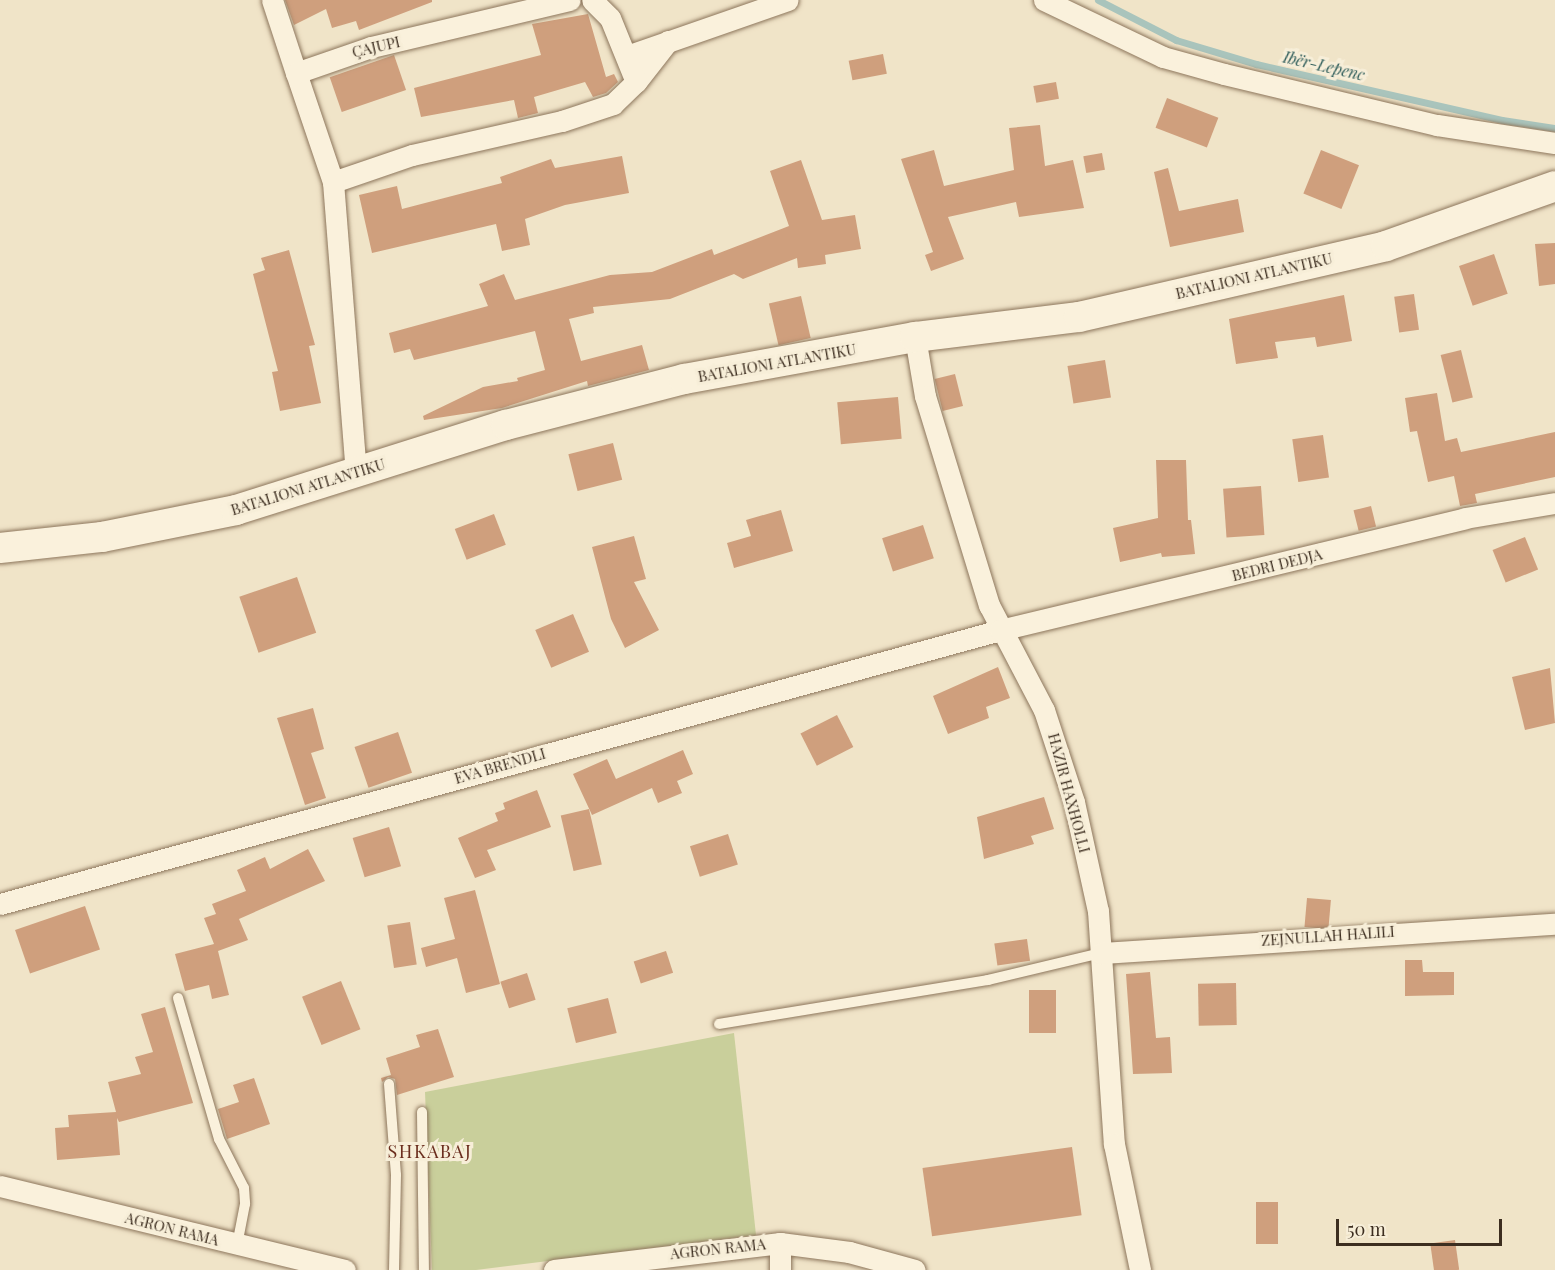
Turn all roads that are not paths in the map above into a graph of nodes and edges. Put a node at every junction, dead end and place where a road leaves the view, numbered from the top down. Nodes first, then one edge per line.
1 (272, 0) edge
2 (570, 0) edge
3 (592, 0) edge
4 (788, 0) edge
5 (1044, 0) edge
6 (668, 41) junction
7 (627, 56) junction
8 (296, 73) junction
9 (636, 82) junction
10 (1555, 142) edge
11 (333, 182) junction
12 (1555, 186) edge
13 (915, 337) junction
14 (356, 474) junction
15 (1555, 504) edge
16 (0, 548) edge
17 (1000, 630) junction
18 (0, 904) edge
19 (1555, 924) edge
20 (1101, 953) junction
21 (178, 998) dead end
22 (719, 1024) dead end
23 (389, 1084) dead end
24 (422, 1112) dead end
25 (0, 1186) edge
26 (780, 1243) junction
27 (237, 1245) junction
28 (611, 1266) edge
29 (345, 1270) edge
30 (394, 1270) edge
31 (424, 1270) edge
32 (554, 1270) edge
33 (780, 1270) edge
34 (915, 1270) edge
35 (1140, 1270) edge

1 - 8 street
2 - 8 street, ÇAJUPI
3 - 7 street
4 - 6 street
5 - 10 street
6 - 7 street
6 - 9 street
7 - 9 street
8 - 11 street
9 - 11 street
11 - 14 street
12 - 13 street, BATALIONI ATLANTIKU
13 - 14 street, BATALIONI ATLANTIKU
13 - 17 street, HAZIR HAXHOLLI
14 - 16 street, BATALIONI ATLANTIKU
15 - 17 street, BEDRI DEDJA
17 - 18 street, EVA BRENDLI
17 - 20 street, HAZIR HAXHOLLI
19 - 20 street, ZEJNULLAH HALILI
20 - 22 lane
20 - 35 street, HAZIR HAXHOLLI
21 - 27 lane
23 - 30 lane
24 - 31 lane
25 - 27 street, AGRON RAMA
26 - 28 street, AGRON RAMA
26 - 33 street
26 - 34 street, AGRON RAMA
27 - 29 street, AGRON RAMA
28 - 32 street, AGRON RAMA

